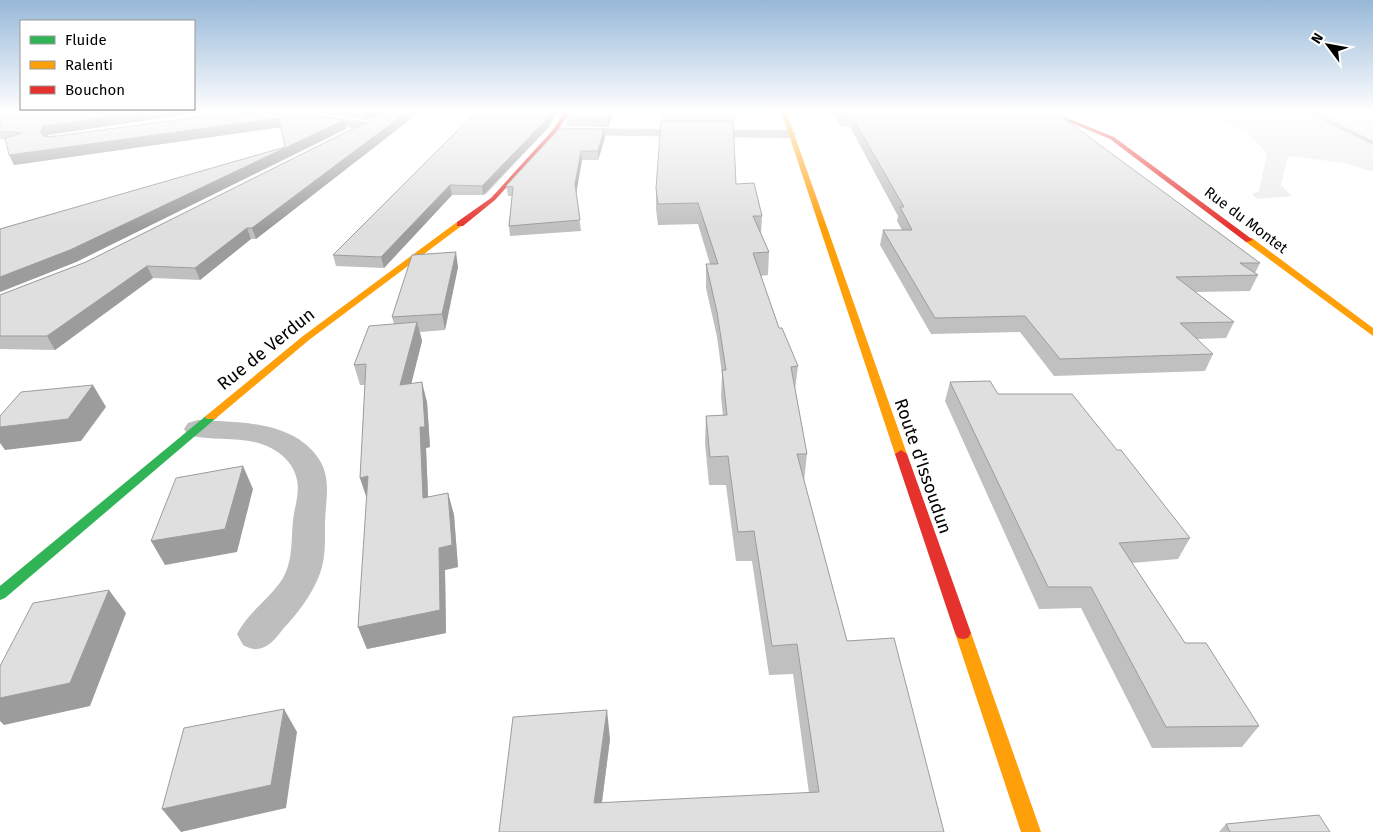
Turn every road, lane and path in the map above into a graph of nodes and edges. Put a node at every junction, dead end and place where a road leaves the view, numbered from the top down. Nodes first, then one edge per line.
1 (538, 150) edge
2 (795, 150) edge
3 (1128, 150) edge
4 (1373, 333) edge
5 (198, 429) junction
6 (0, 594) edge
7 (256, 634) dead end
8 (1031, 832) edge

1 - 5 street, Rue de Verdun
2 - 8 street, Route d'Issoudun
3 - 4 street, Rue du Montet
5 - 6 street, Rue de Verdun
5 - 7 street

